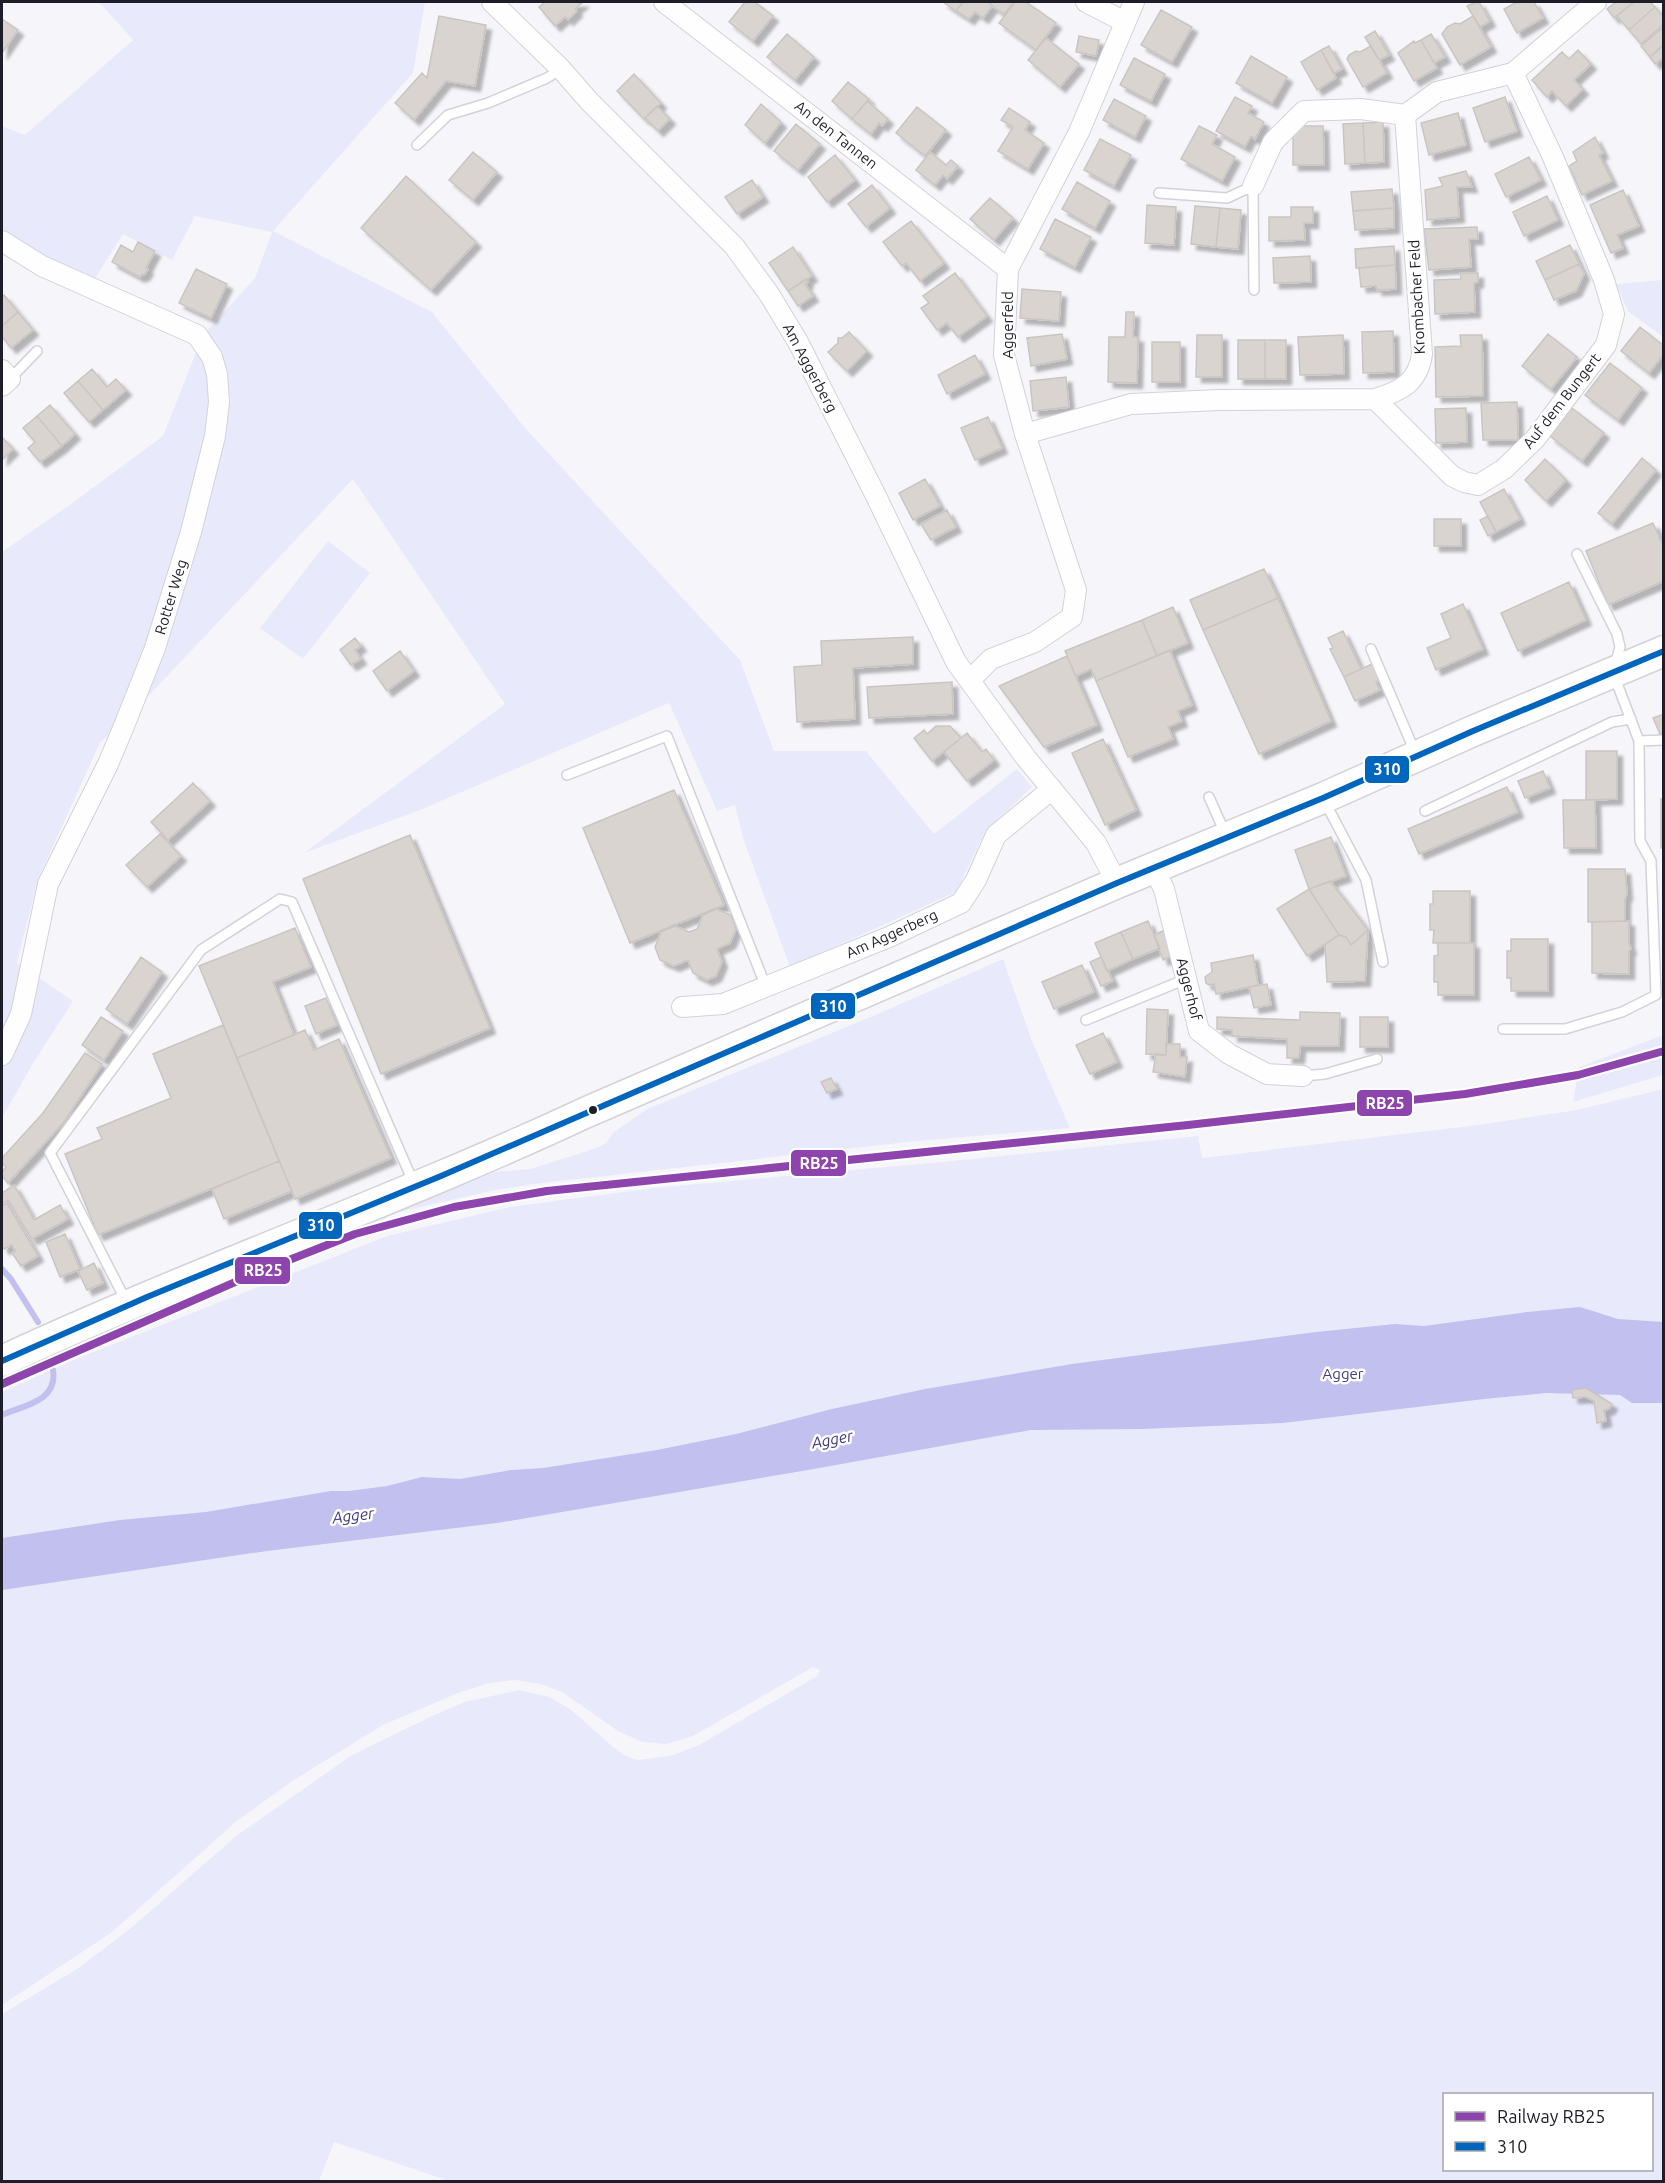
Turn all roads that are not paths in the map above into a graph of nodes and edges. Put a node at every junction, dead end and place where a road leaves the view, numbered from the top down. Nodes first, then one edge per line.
1 (492, 2) edge
2 (664, 2) edge
3 (1086, 2) edge
4 (1134, 2) edge
5 (1596, 2) edge
6 (1125, 22) junction
7 (561, 69) junction
8 (1513, 73) junction
9 (1405, 115) junction
10 (417, 145) dead end
11 (1253, 186) junction
12 (1159, 193) dead end
13 (2, 241) edge
14 (1008, 269) junction
15 (1254, 290) dead end
16 (37, 351) dead end
17 (4, 379) edge
18 (1375, 399) junction
19 (1025, 434) junction
20 (1577, 554) dead end
21 (1371, 649) dead end
22 (1664, 651) edge
23 (1613, 673) junction
24 (969, 680) junction
25 (1631, 719) junction
26 (1664, 740) edge
27 (1639, 741) junction
28 (1416, 756) junction
29 (567, 775) dead end
30 (1052, 789) junction
31 (1209, 797) dead end
32 (1323, 798) junction
33 (1425, 810) dead end
34 (1227, 838) junction
35 (1154, 869) junction
36 (1117, 883) junction
37 (1383, 962) dead end
38 (1186, 979) junction
39 (766, 987) junction
40 (1660, 994) edge
41 (682, 1007) dead end
42 (1086, 1020) dead end
43 (1503, 1029) dead end
44 (2, 1055) edge
45 (1377, 1059) dead end
46 (1303, 1076) joint
47 (415, 1186) junction
48 (129, 1305) junction
49 (2, 1361) edge

1 - 7 street, Am Aggerberg
2 - 14 street, An den Tannen
3 - 6 street
4 - 6 street, Aggerfeld
5 - 8 street
6 - 14 street, Aggerfeld
7 - 10 lane
7 - 24 street, Am Aggerberg
8 - 9 street
8 - 18 street, Auf dem Bungert
9 - 11 street
9 - 18 street, Krombacher Feld
11 - 12 lane
11 - 15 lane
13 - 44 street, Rotter Weg
14 - 19 street, Aggerfeld
16 - 17 lane
18 - 19 street, Krombacher Feld
19 - 24 street, Aggerfeld
20 - 23 lane
21 - 28 lane
22 - 23 main road
23 - 25 lane
23 - 28 main road
24 - 30 street, Am Aggerberg
25 - 27 lane
25 - 33 lane
26 - 27 lane
27 - 40 lane
28 - 32 main road
29 - 39 lane
30 - 36 street, Am Aggerberg
30 - 39 street, Am Aggerberg
31 - 34 lane
32 - 34 main road
32 - 37 lane
34 - 35 main road
35 - 36 main road
35 - 38 street, Aggerhof
36 - 47 main road
38 - 42 lane
38 - 46 street, Aggerhof
39 - 41 street, Am Aggerberg
40 - 43 lane
45 - 46 lane
47 - 48 main road
47 - 48 lane
48 - 49 main road

